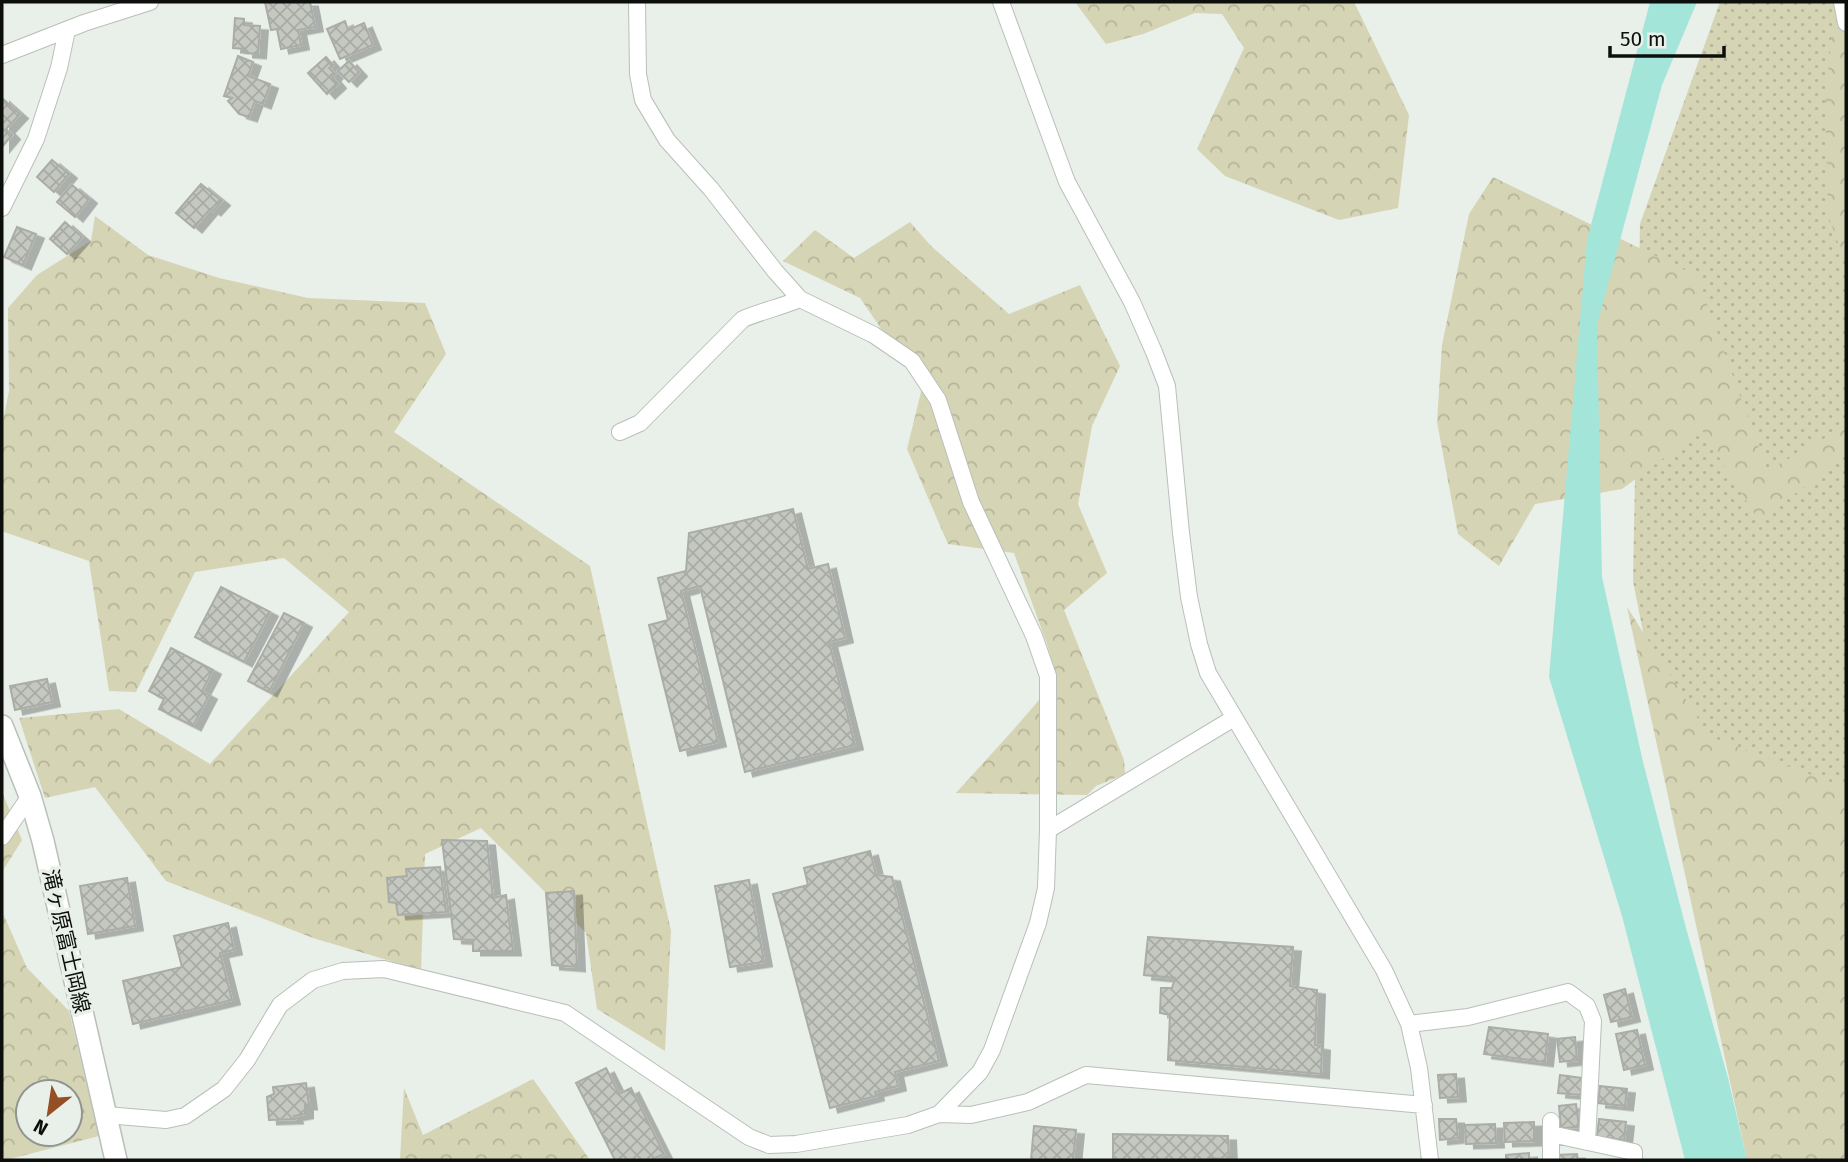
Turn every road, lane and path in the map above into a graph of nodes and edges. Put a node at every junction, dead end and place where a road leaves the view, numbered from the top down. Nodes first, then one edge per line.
1 (150, 2) edge
2 (637, 2) edge
3 (1001, 2) edge
4 (1842, 2) edge
5 (1846, 23) edge
6 (66, 30) junction
7 (2, 55) edge
8 (2, 208) edge
9 (800, 299) junction
10 (620, 432) dead end
11 (1234, 718) junction
12 (2, 726) edge
13 (30, 796) junction
14 (1048, 830) junction
15 (2, 837) edge
16 (1409, 1024) junction
17 (1424, 1105) junction
18 (106, 1115) junction
19 (939, 1115) junction
20 (1587, 1142) junction
21 (116, 1160) edge
22 (1430, 1160) edge
23 (1551, 1160) edge
24 (1634, 1160) edge

1 - 6 street
2 - 9 street
3 - 11 street
4 - 5 street
6 - 7 street
6 - 8 street
9 - 10 street
9 - 14 street
11 - 14 street
11 - 16 street
12 - 13 main road, 滝ヶ原富士岡線
13 - 15 street
13 - 18 main road, 滝ヶ原富士岡線
14 - 19 street
16 - 17 street
16 - 20 street
17 - 19 street
17 - 22 street
18 - 19 street
18 - 21 main road, 滝ヶ原富士岡線
20 - 23 street
20 - 24 street

